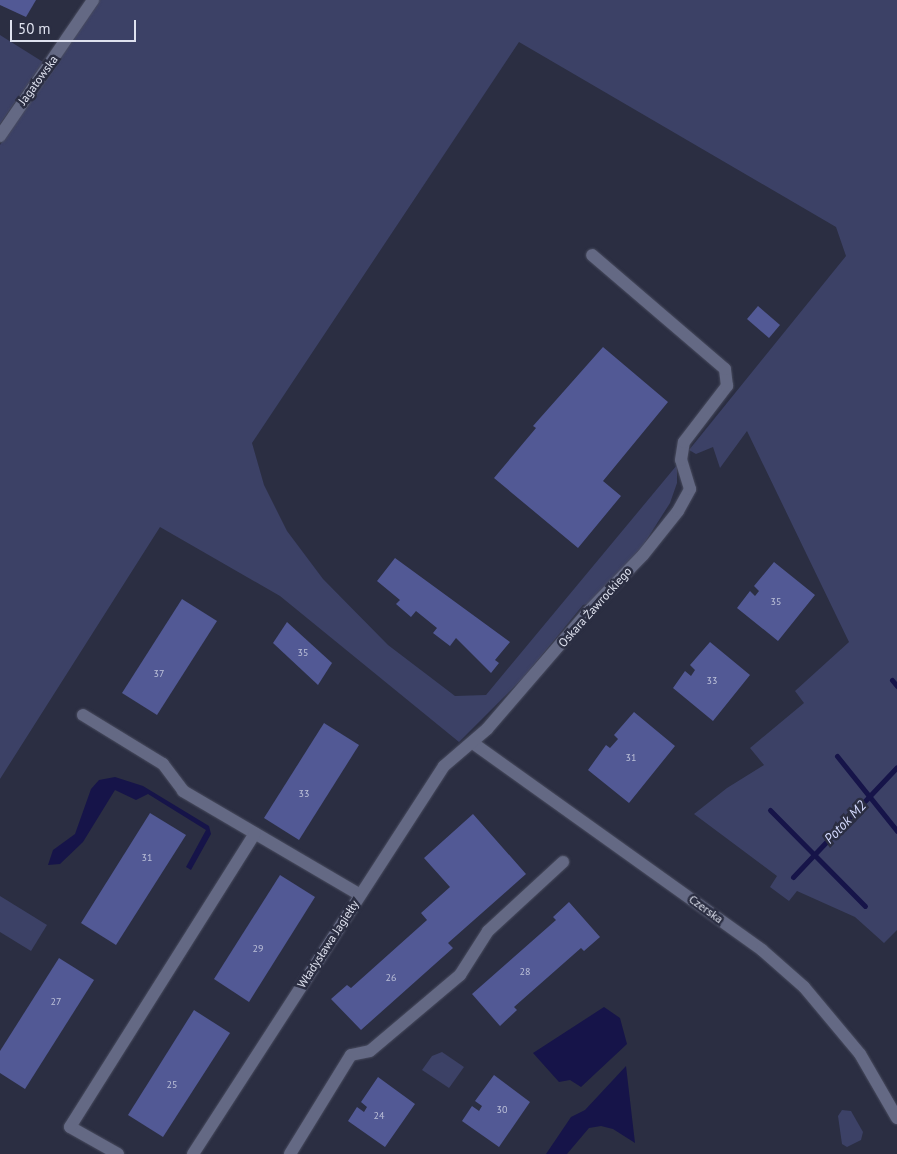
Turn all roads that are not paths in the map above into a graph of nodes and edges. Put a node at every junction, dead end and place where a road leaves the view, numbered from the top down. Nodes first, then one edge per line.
1 (93, 0) edge
2 (0, 136) edge
3 (592, 254) dead end
4 (83, 714) dead end
5 (474, 743) junction
6 (255, 833) junction
7 (563, 862) dead end
8 (360, 895) junction
9 (897, 1118) edge
10 (118, 1154) edge
11 (192, 1154) edge
12 (290, 1154) edge

1 - 2 street, Jagatowska
3 - 5 street, Oskara Żawrockiego
4 - 6 street
5 - 8 street, Władysława Jagiełły
5 - 9 street, Czerska
6 - 8 street
6 - 10 street
7 - 12 street
8 - 11 street, Władysława Jagiełły

